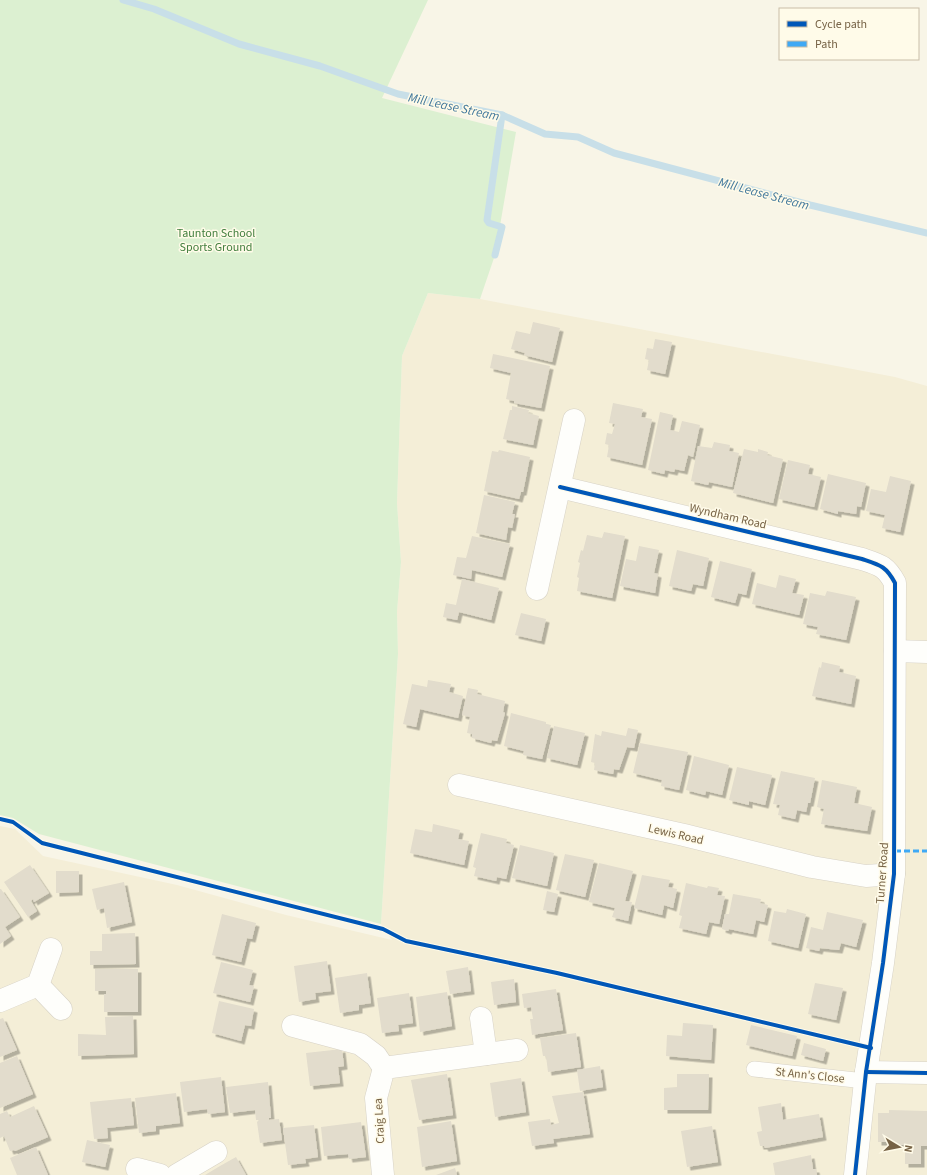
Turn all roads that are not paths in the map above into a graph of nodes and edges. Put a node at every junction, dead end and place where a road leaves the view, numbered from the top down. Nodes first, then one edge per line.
1 (574, 420) dead end
2 (560, 487) junction
3 (889, 571) joint
4 (537, 589) dead end
5 (895, 651) junction
6 (927, 652) edge
7 (459, 785) dead end
8 (894, 874) junction
9 (51, 949) dead end
10 (38, 985) junction
11 (0, 1001) edge
12 (61, 1009) dead end
13 (481, 1018) dead end
14 (293, 1026) dead end
15 (516, 1050) dead end
16 (486, 1054) junction
17 (384, 1068) junction
18 (754, 1069) dead end
19 (927, 1073) edge
20 (866, 1076) junction
21 (216, 1152) dead end
22 (137, 1169) dead end
23 (160, 1175) edge
24 (177, 1175) edge
25 (383, 1175) edge
26 (855, 1175) edge

1 - 2 street
2 - 3 street, Wyndham Road
2 - 4 street
3 - 5 street, Turner Road
5 - 6 street
5 - 8 street, Turner Road
7 - 8 street, Lewis Road
8 - 20 street, Turner Road
9 - 10 street
10 - 11 street
10 - 12 street
13 - 16 street
14 - 17 street
15 - 16 street
16 - 17 street
17 - 25 street, Craig Lea
18 - 20 lane, St Ann's Close
19 - 20 street
20 - 26 street, Turner Road
21 - 24 street
22 - 23 street

